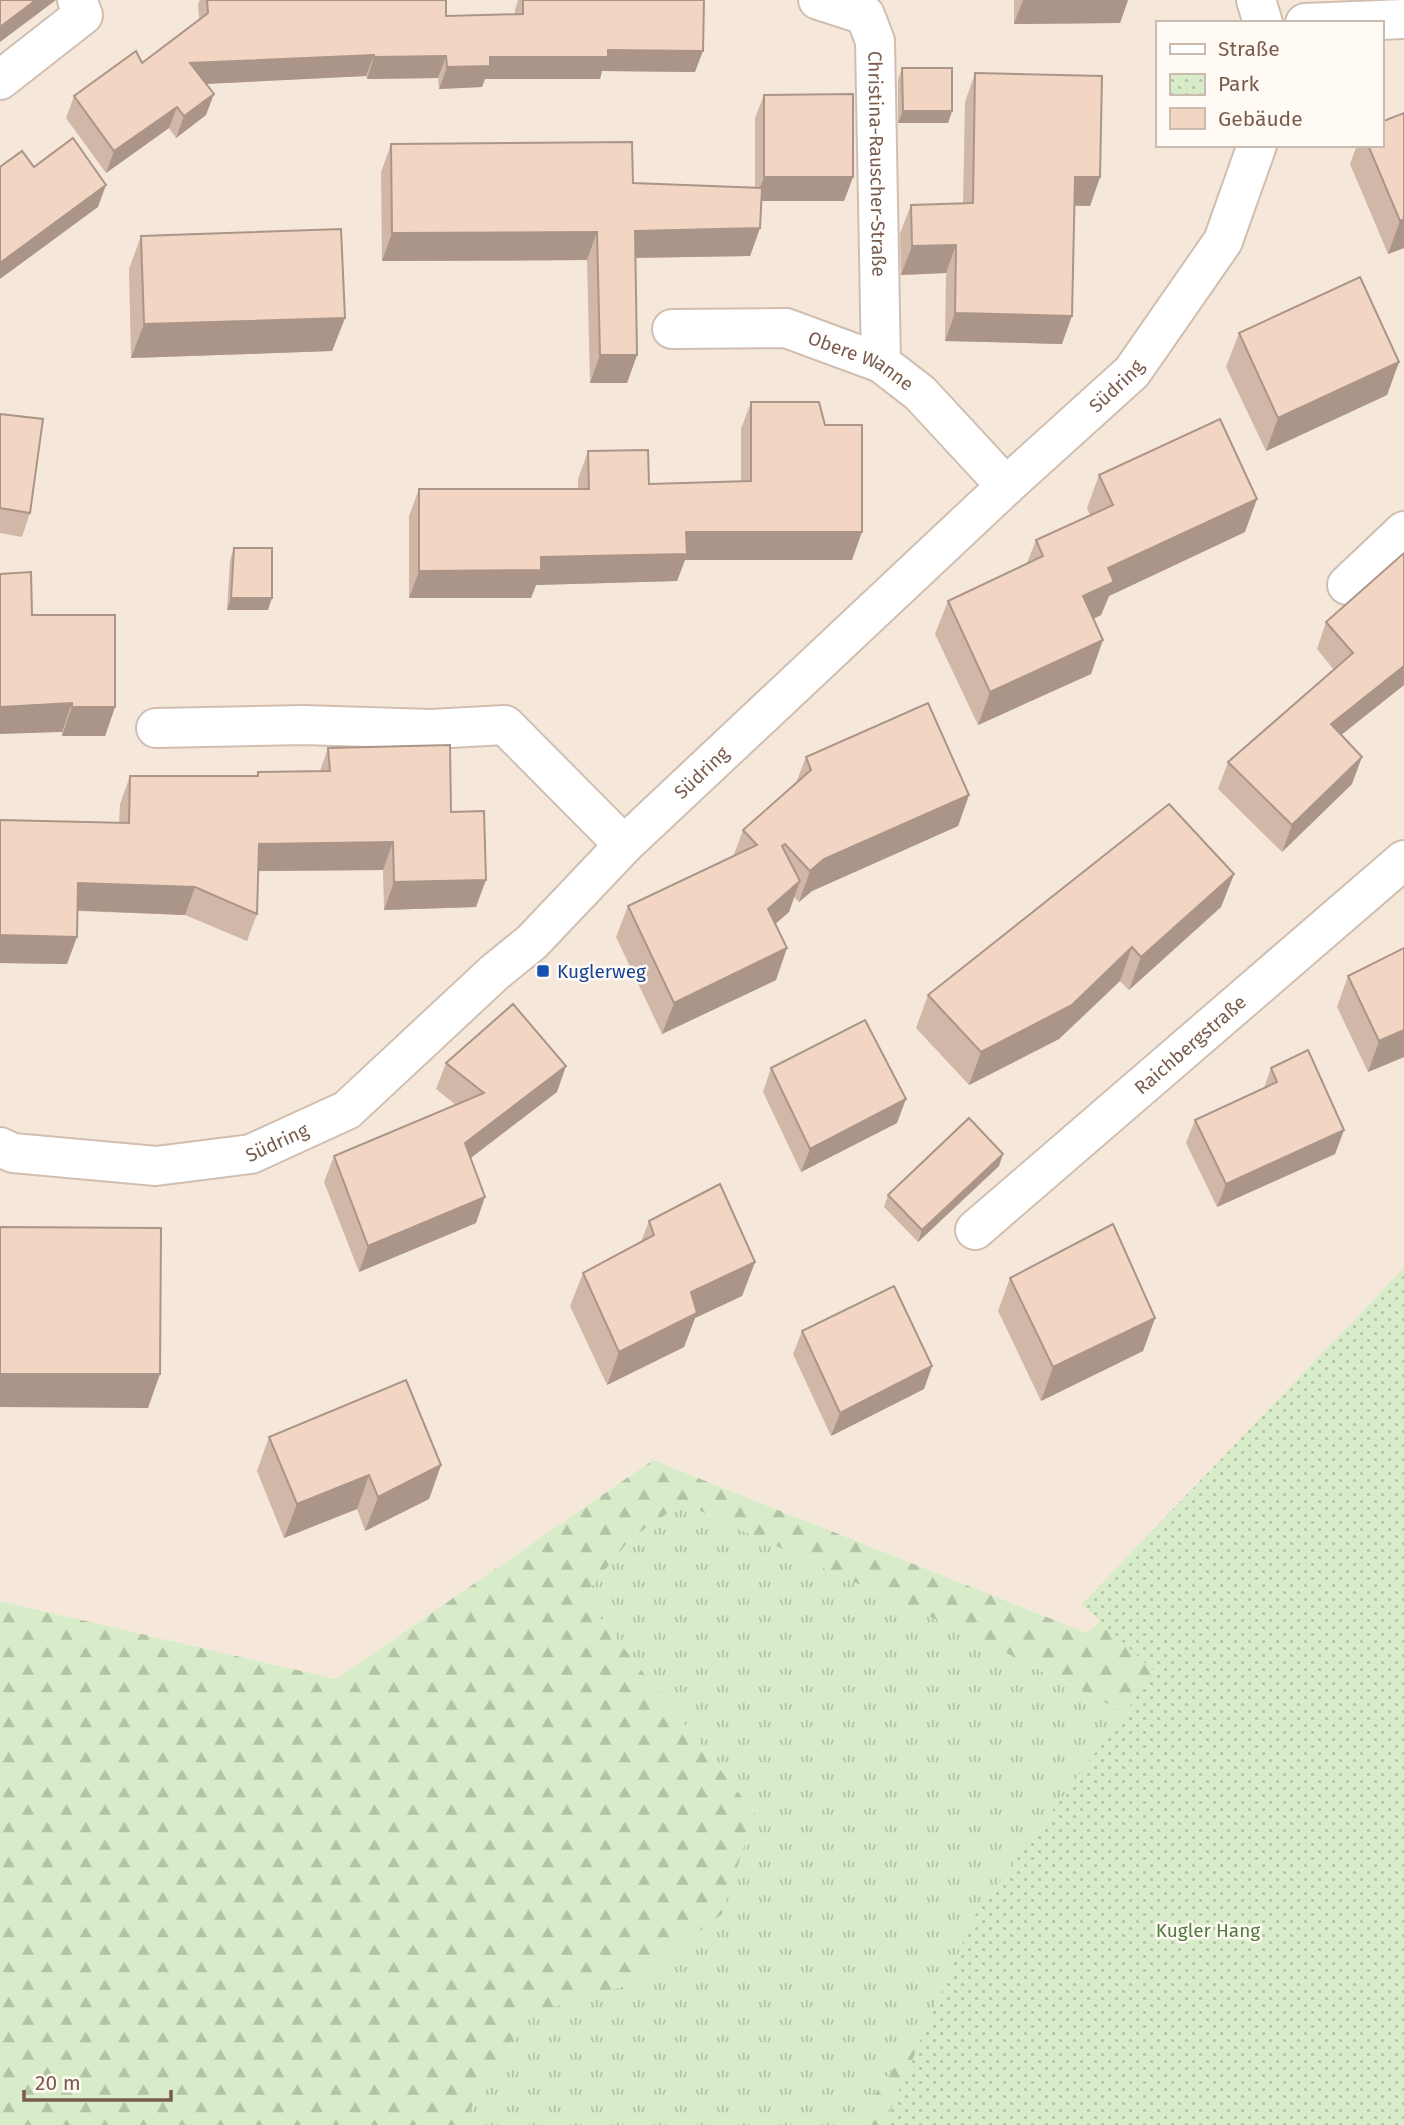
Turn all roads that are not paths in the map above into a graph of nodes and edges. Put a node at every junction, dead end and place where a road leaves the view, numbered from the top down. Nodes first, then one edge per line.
1 (77, 0) edge
2 (818, 0) edge
3 (1256, 0) edge
4 (1404, 19) edge
5 (1262, 21) edge
6 (1355, 21) edge
7 (0, 80) edge
8 (1256, 147) edge
9 (672, 329) dead end
10 (881, 363) junction
11 (1006, 486) junction
12 (1404, 531) edge
13 (1347, 584) dead end
14 (156, 728) dead end
15 (624, 845) junction
16 (1404, 860) edge
17 (0, 1147) edge
18 (975, 1230) dead end

1 - 7 street
2 - 10 street, Christina-Rauscher-Straße
3 - 5 street
4 - 6 street
8 - 11 street, Südring
9 - 10 street, Obere Wanne
10 - 11 street, Obere Wanne
11 - 15 street, Südring
12 - 13 street
14 - 15 street
15 - 17 street, Südring
16 - 18 street, Raichbergstraße

